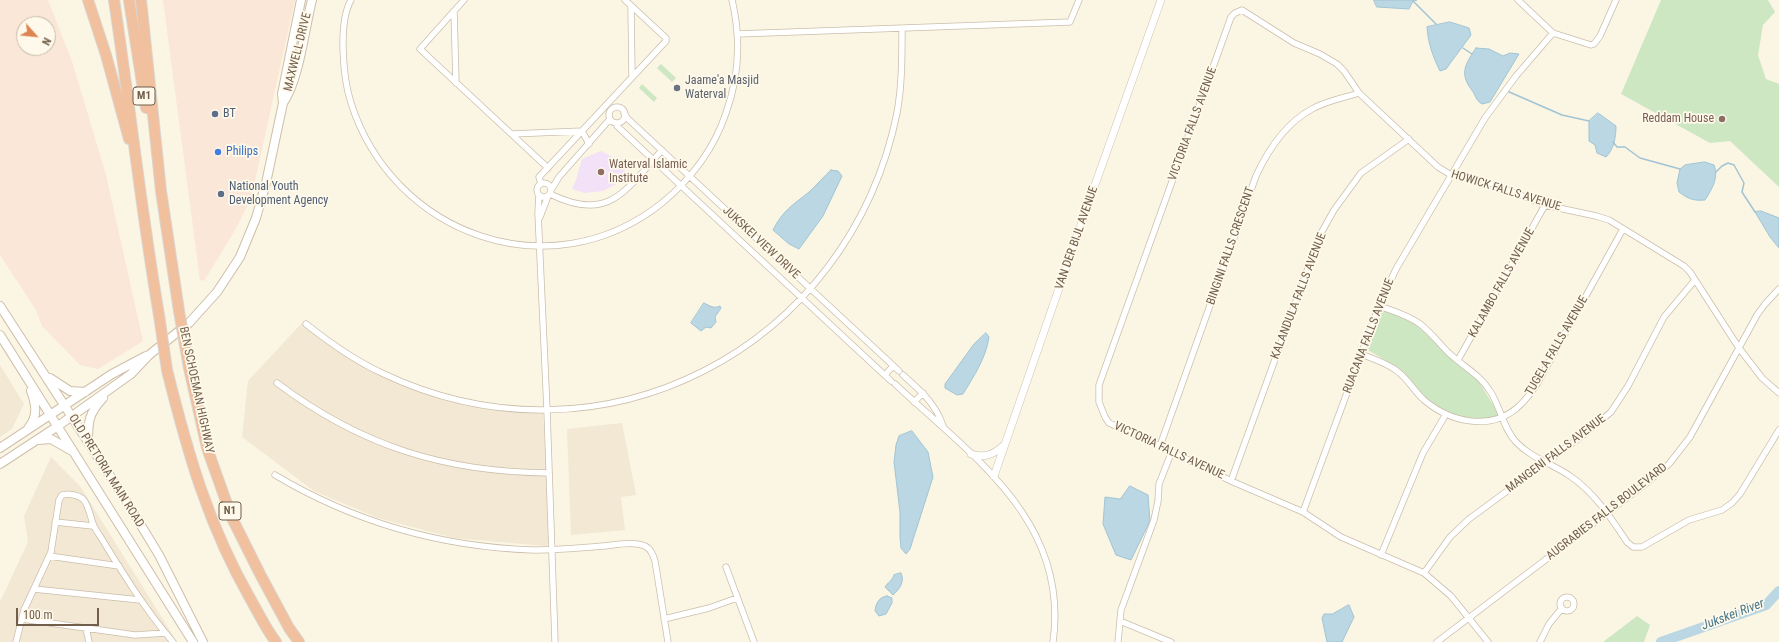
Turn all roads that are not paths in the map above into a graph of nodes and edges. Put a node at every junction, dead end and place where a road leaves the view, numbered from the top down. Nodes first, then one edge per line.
1 (88, 0) edge
2 (114, 0) edge
3 (129, 0) edge
4 (141, 0) edge
5 (301, 0) edge
6 (312, 0) edge
7 (350, 0) edge
8 (464, 0) edge
9 (625, 0) edge
10 (732, 0) edge
11 (1079, 0) edge
12 (1161, 0) edge
13 (1518, 0) edge
14 (1616, 0) edge
15 (631, 6) junction
16 (454, 11) junction
17 (1231, 17) joint
18 (902, 29) junction
19 (1553, 33) junction
20 (737, 34) junction
21 (632, 77) junction
22 (456, 83) junction
23 (1359, 93) junction
24 (610, 101) junction
25 (283, 103) junction
26 (616, 108) junction
27 (602, 109) junction
28 (624, 113) junction
29 (613, 120) junction
30 (582, 131) junction
31 (512, 134) junction
32 (1409, 139) junction
33 (589, 144) junction
34 (662, 150) junction
35 (654, 160) junction
36 (548, 168) junction
37 (1451, 175) junction
38 (690, 176) junction
39 (559, 177) junction
40 (544, 184) junction
41 (681, 185) junction
42 (140, 191) junction
43 (161, 191) junction
44 (550, 193) junction
45 (539, 195) junction
46 (1545, 205) junction
47 (539, 219) junction
48 (1624, 229) junction
49 (541, 246) junction
50 (1695, 280) junction
51 (811, 289) junction
52 (1779, 289) edge
53 (802, 298) junction
54 (0, 306) edge
55 (1379, 306) junction
56 (306, 324) dead end
57 (0, 335) edge
58 (1739, 348) junction
59 (1361, 354) junction
60 (149, 355) junction
61 (1458, 360) junction
62 (893, 366) junction
63 (44, 373) junction
64 (885, 375) junction
65 (26, 378) junction
66 (118, 383) junction
67 (277, 383) dead end
68 (85, 392) junction
69 (923, 393) junction
70 (1779, 393) edge
71 (914, 402) junction
72 (65, 405) junction
73 (547, 410) junction
74 (1446, 414) junction
75 (50, 415) junction
76 (72, 416) junction
77 (1502, 417) junction
78 (58, 426) junction
79 (943, 426) junction
80 (1779, 430) edge
81 (26, 431) junction
82 (37, 440) junction
83 (88, 441) junction
84 (1004, 444) junction
85 (1160, 446) junction
86 (0, 448) edge
87 (1172, 451) junction
88 (76, 454) junction
89 (971, 454) junction
90 (1545, 462) junction
91 (0, 464) edge
92 (549, 473) junction
93 (275, 475) dead end
94 (994, 476) junction
95 (1231, 481) junction
96 (1303, 512) junction
97 (1607, 513) junction
98 (55, 522) junction
99 (94, 526) junction
100 (551, 550) junction
101 (1381, 555) junction
102 (49, 556) junction
103 (119, 566) junction
104 (726, 567) dead end
105 (1424, 573) junction
106 (34, 589) junction
107 (737, 598) junction
108 (140, 600) junction
109 (1562, 608) dead end
110 (22, 619) junction
111 (664, 619) junction
112 (1468, 619) junction
113 (1120, 621) junction
114 (86, 628) junction
115 (165, 633) junction
116 (16, 642) edge
117 (88, 642) edge
118 (173, 642) edge
119 (193, 642) edge
120 (203, 642) edge
121 (276, 642) edge
122 (299, 642) edge
123 (555, 642) edge
124 (668, 642) edge
125 (754, 642) edge
126 (1053, 642) edge
127 (1118, 642) edge
128 (1171, 642) edge
129 (1437, 642) edge
130 (1488, 642) edge
131 (1540, 642) edge

1 - 42 highway
2 - 42 highway, M1
3 - 43 highway, M1
4 - 43 highway
5 - 25 main road, MAXWELL DRIVE
6 - 25 main road, MAXWELL DRIVE
7 - 49 street
8 - 16 street
9 - 15 street
10 - 20 street
11 - 18 street
12 - 84 street, VAN DER BIJL AVENUE
13 - 19 street
14 - 19 street
15 - 21 street
15 - 21 street
16 - 22 street
16 - 22 street
17 - 23 street, HOWICK FALLS AVENUE
17 - 85 street, VICTORIA FALLS AVENUE
18 - 20 street
18 - 51 street
19 - 37 street, RUACANA FALLS AVENUE
20 - 38 street
21 - 24 street
22 - 31 street
23 - 32 street, HOWICK FALLS AVENUE
23 - 85 street, BINGINI FALLS CRESCENT
24 - 26 street
24 - 27 street
25 - 60 main road, MAXWELL DRIVE
26 - 28 street
26 - 29 street
27 - 29 street, JUKSKEI VIEW DRIVE
27 - 30 street
28 - 29 street
28 - 34 street, JUKSKEI VIEW DRIVE
29 - 33 street
29 - 35 street, JUKSKEI VIEW DRIVE
30 - 31 street
30 - 33 street
30 - 36 street
31 - 36 street
32 - 37 street, HOWICK FALLS AVENUE
32 - 95 street, KALANDULA FALLS AVENUE
33 - 39 street
34 - 35 street
34 - 38 street, JUKSKEI VIEW DRIVE
35 - 41 street, JUKSKEI VIEW DRIVE
35 - 44 street
36 - 40 street
37 - 46 street, HOWICK FALLS AVENUE
37 - 55 street, RUACANA FALLS AVENUE
38 - 41 street
38 - 51 street, JUKSKEI VIEW DRIVE
39 - 40 street
39 - 44 street
40 - 44 street
40 - 45 street
41 - 49 street
41 - 53 street, JUKSKEI VIEW DRIVE
42 - 121 highway, BEN SCHOEMAN HIGHWAY / N1, bridge
43 - 122 highway, BEN SCHOEMAN HIGHWAY / N1, bridge
44 - 45 street
44 - 47 street
45 - 47 street
46 - 48 street, HOWICK FALLS AVENUE
46 - 61 street, KALAMBO FALLS AVENUE
47 - 49 street
48 - 50 street, HOWICK FALLS AVENUE
48 - 77 street, TUGELA FALLS AVENUE
49 - 73 street
50 - 58 street, HOWICK FALLS AVENUE
50 - 90 street, MANGENI FALLS AVENUE
51 - 53 street
51 - 62 street, JUKSKEI VIEW DRIVE
52 - 58 street, AUGRABIES FALLS BOULEVARD
53 - 64 street, JUKSKEI VIEW DRIVE
53 - 73 street
54 - 63 main road, OLD PRETORIA MAIN ROAD
55 - 59 street, RUACANA FALLS AVENUE
55 - 61 street
56 - 73 street
57 - 65 main road, OLD PRETORIA MAIN ROAD
58 - 70 street, HOWICK FALLS AVENUE
58 - 97 street, AUGRABIES FALLS BOULEVARD
59 - 74 street, TUGELA FALLS AVENUE
59 - 96 street, RUACANA FALLS AVENUE
60 - 66 main road, MAXWELL DRIVE
60 - 68 main road, MAXWELL DRIVE
61 - 77 street
62 - 64 street
62 - 69 street, JUKSKEI VIEW DRIVE
63 - 68 main road
63 - 72 main road, OLD PRETORIA MAIN ROAD
64 - 71 street, JUKSKEI VIEW DRIVE
65 - 75 main road, OLD PRETORIA MAIN ROAD
65 - 81 main road
66 - 76 main road, MAXWELL DRIVE
66 - 83 main road
67 - 92 street
68 - 72 main road, MAXWELL DRIVE
69 - 71 street
69 - 79 street, JUKSKEI VIEW DRIVE
71 - 79 street, JUKSKEI VIEW DRIVE
72 - 75 main road, MAXWELL DRIVE
72 - 76 main road, OLD PRETORIA MAIN ROAD
73 - 92 street
74 - 77 street, TUGELA FALLS AVENUE
74 - 101 street
75 - 78 main road, OLD PRETORIA MAIN ROAD
75 - 81 main road, MAXWELL DRIVE
76 - 78 main road, MAXWELL DRIVE
76 - 83 main road, OLD PRETORIA MAIN ROAD
77 - 90 street
78 - 82 main road, MAXWELL DRIVE
78 - 88 main road, OLD PRETORIA MAIN ROAD
79 - 89 street, JUKSKEI VIEW DRIVE
80 - 97 street
81 - 86 main road, MAXWELL DRIVE
82 - 88 main road
82 - 91 main road, MAXWELL DRIVE
83 - 120 main road, OLD PRETORIA MAIN ROAD
84 - 89 street
84 - 94 street, VAN DER BIJL AVENUE
85 - 87 street, VICTORIA FALLS AVENUE
87 - 95 street, VICTORIA FALLS AVENUE
87 - 113 street
88 - 119 main road, OLD PRETORIA MAIN ROAD
89 - 94 street, JUKSKEI VIEW DRIVE
90 - 97 street
90 - 105 street, MANGENI FALLS AVENUE
92 - 100 street
93 - 100 street
94 - 126 street, JUKSKEI VIEW DRIVE
95 - 96 street, VICTORIA FALLS AVENUE
96 - 101 street, VICTORIA FALLS AVENUE
97 - 112 street, AUGRABIES FALLS BOULEVARD
98 - 99 street
98 - 99 street
98 - 102 street
99 - 103 street
100 - 111 street
100 - 123 street
101 - 105 street, VICTORIA FALLS AVENUE
102 - 103 street
102 - 106 street
103 - 108 street
104 - 107 street
105 - 112 street, VICTORIA FALLS AVENUE
106 - 108 street
106 - 110 street
107 - 111 street
107 - 125 street
108 - 115 street
109 - 131 street
110 - 114 street
110 - 116 street
111 - 124 street
112 - 129 street, AUGRABIES FALLS BOULEVARD
112 - 130 street, VICTORIA FALLS AVENUE
113 - 127 street
113 - 128 street
114 - 115 street
114 - 117 street
115 - 118 street

